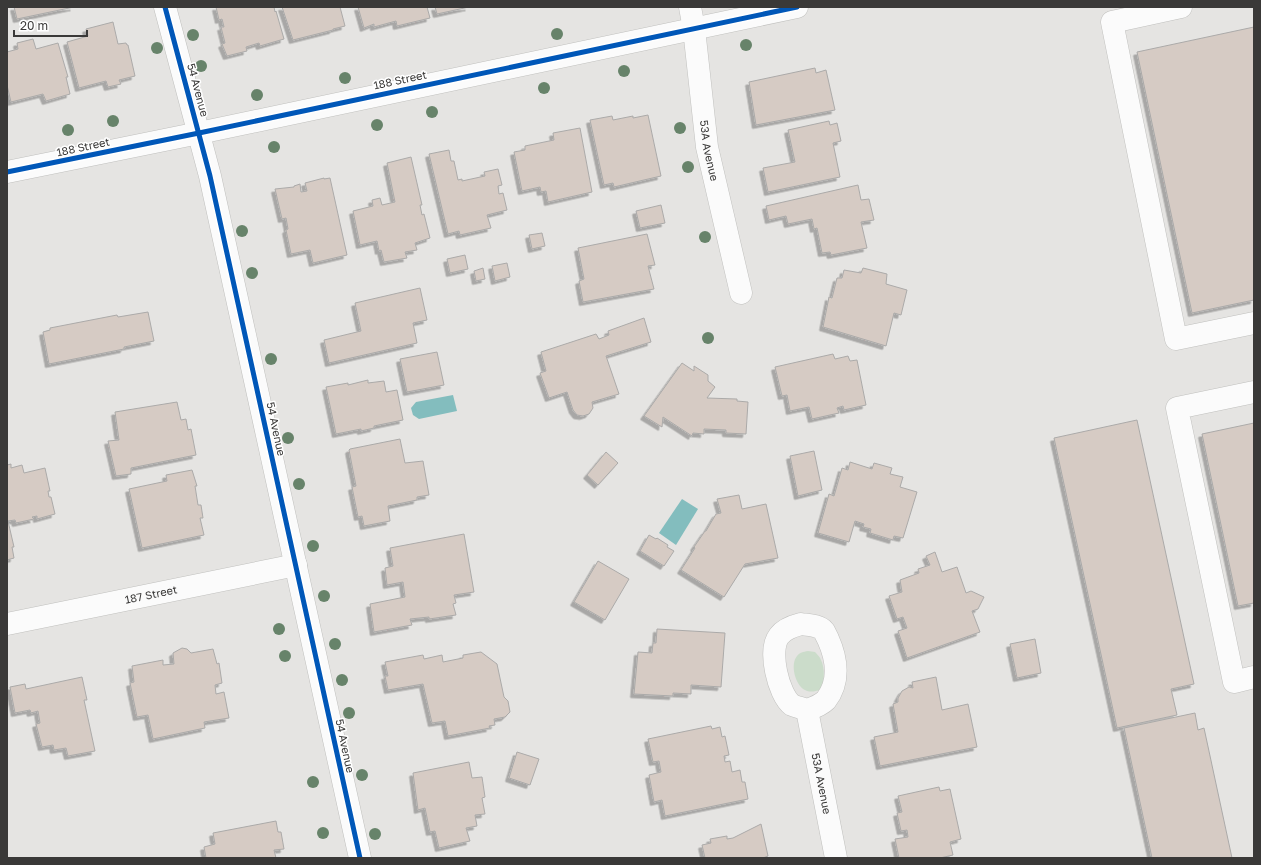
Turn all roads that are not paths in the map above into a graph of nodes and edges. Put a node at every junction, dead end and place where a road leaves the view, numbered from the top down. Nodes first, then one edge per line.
1 (165, 7) edge
2 (690, 7) edge
3 (797, 7) edge
4 (1181, 7) edge
5 (694, 30) junction
6 (199, 133) junction
7 (7, 172) edge
8 (741, 293) dead end
9 (1254, 323) edge
10 (1254, 392) edge
11 (296, 564) junction
12 (7, 624) edge
13 (1254, 677) edge
14 (807, 710) dead end
15 (360, 858) edge
16 (836, 858) edge

1 - 6 street, 54 Avenue
2 - 5 street, 53A Avenue
3 - 5 street, 188 Street
4 - 9 street
5 - 6 street, 188 Street
5 - 8 street, 53A Avenue
6 - 7 street, 188 Street
6 - 11 street, 54 Avenue
10 - 13 street
11 - 12 street, 187 Street
11 - 15 street, 54 Avenue
14 - 16 street, 53A Avenue

